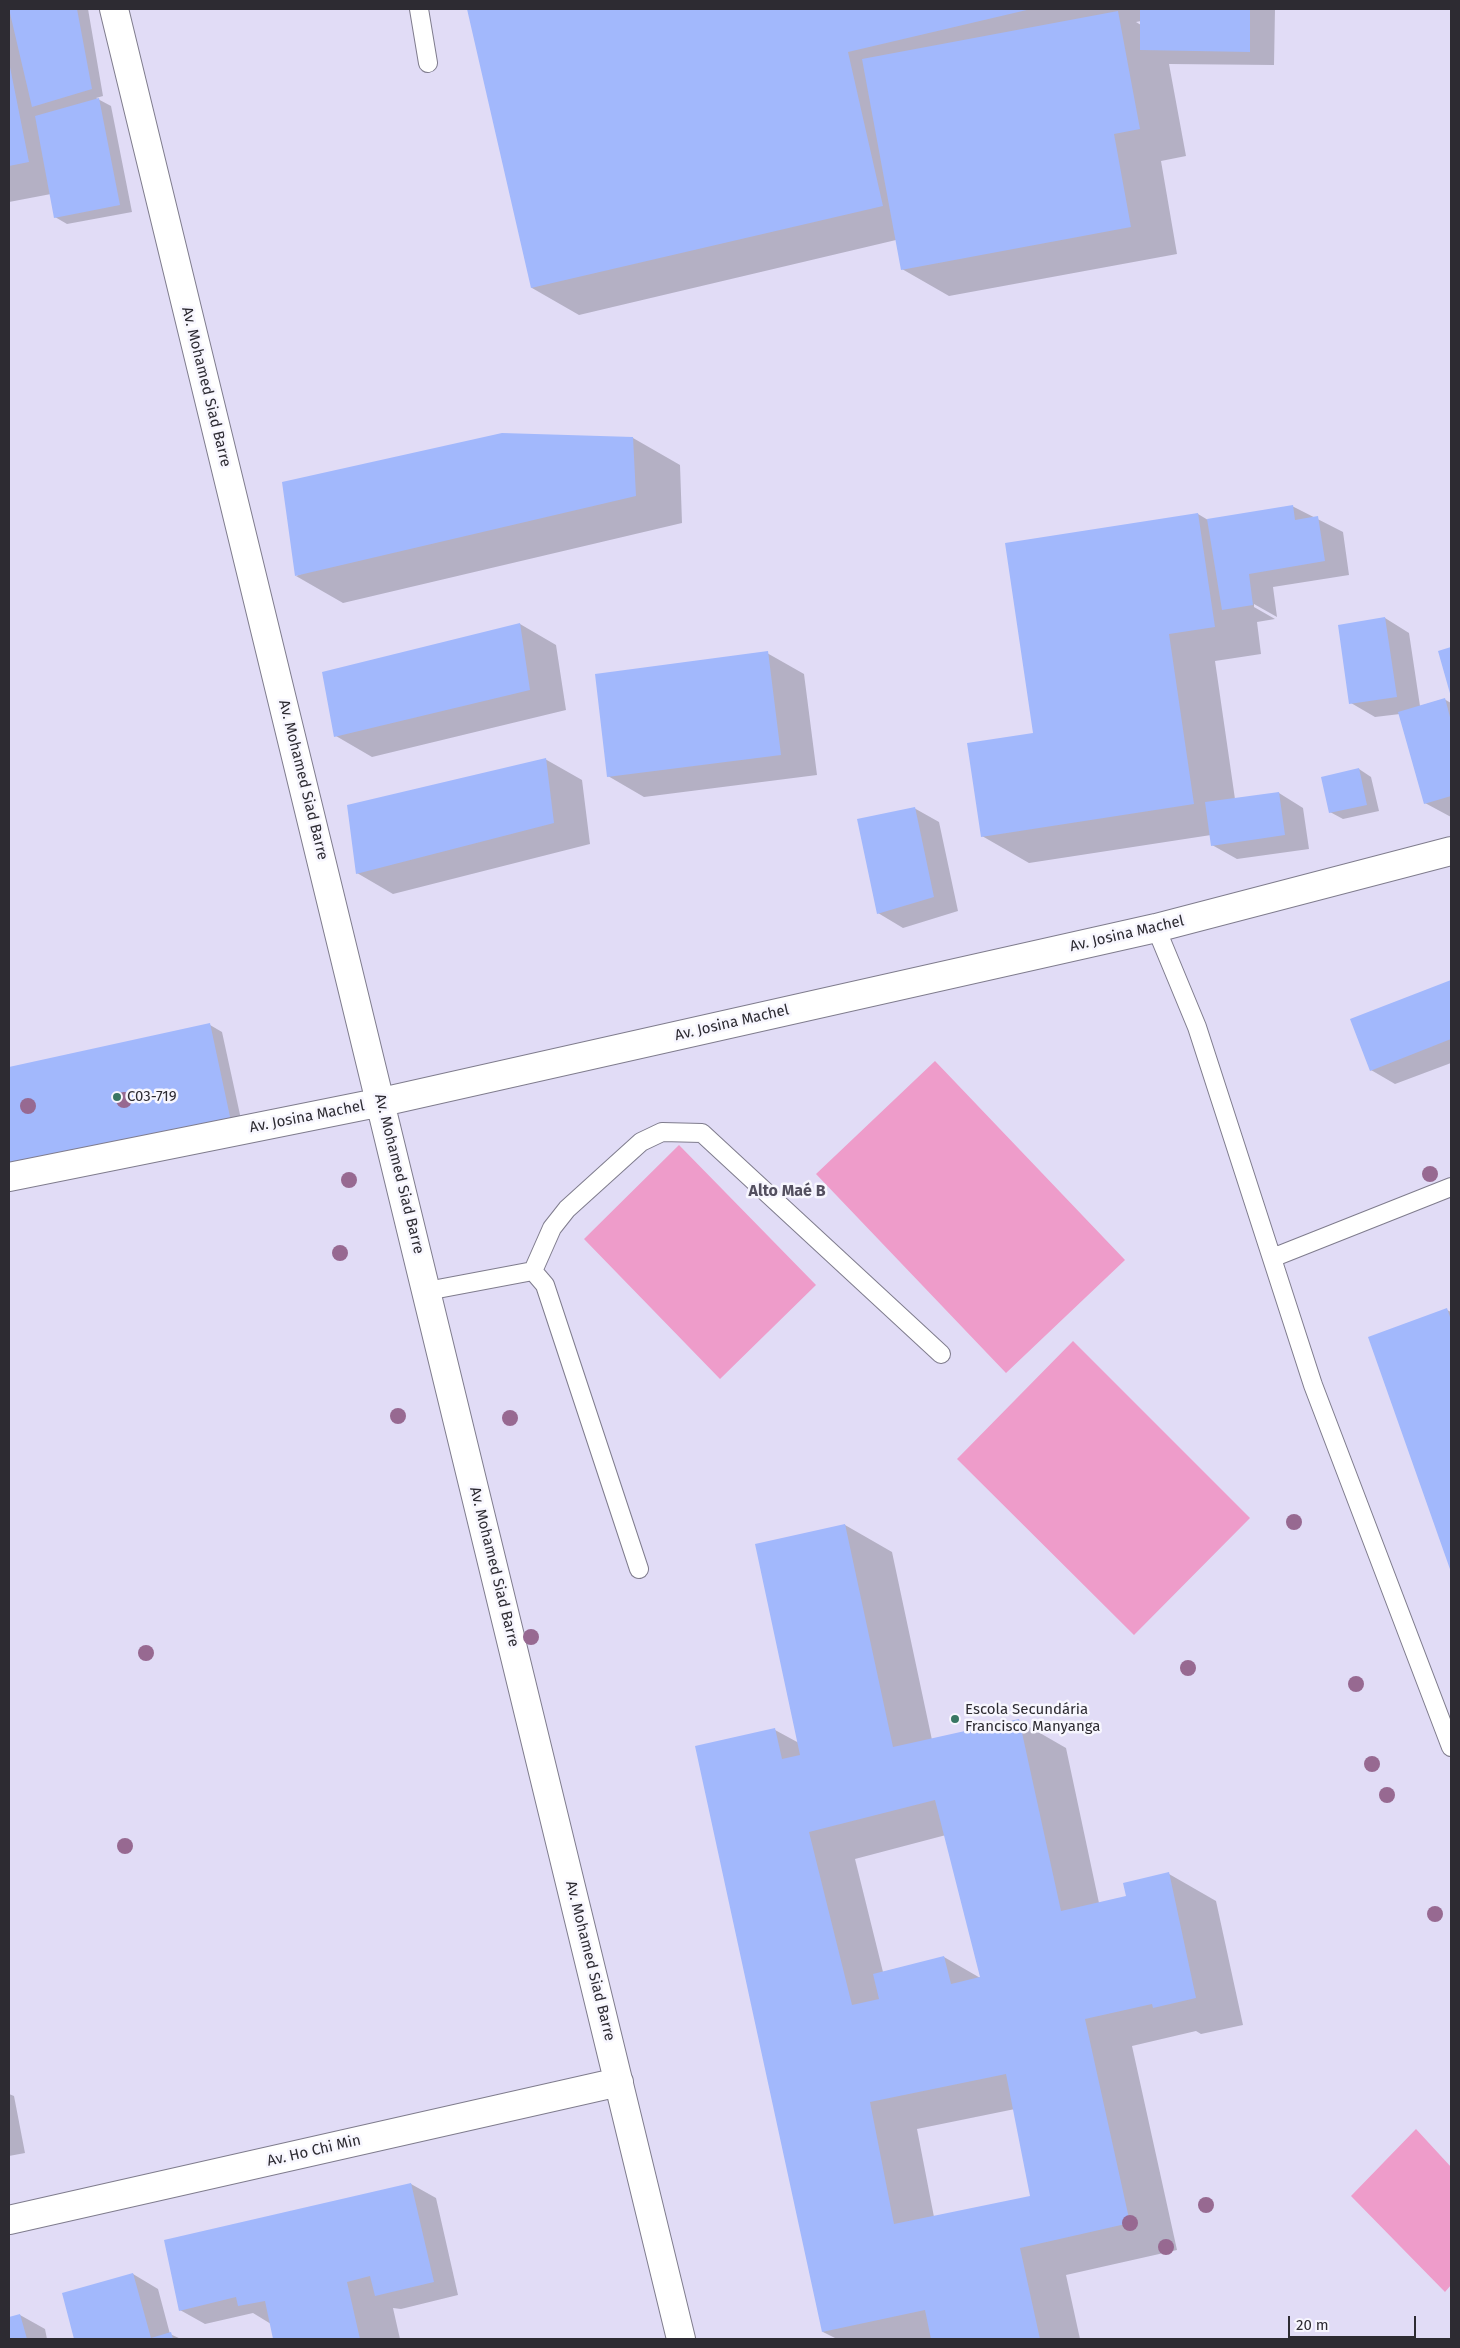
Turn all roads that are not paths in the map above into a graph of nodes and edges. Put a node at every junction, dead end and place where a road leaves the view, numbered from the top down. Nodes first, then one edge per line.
1 (114, 9) edge
2 (419, 9) edge
3 (428, 63) dead end
4 (1451, 851) edge
5 (1156, 928) junction
6 (382, 1102) junction
7 (9, 1177) edge
8 (1451, 1187) edge
9 (1272, 1258) junction
10 (533, 1271) junction
11 (427, 1291) junction
12 (941, 1354) dead end
13 (639, 1569) dead end
14 (1451, 1747) edge
15 (619, 2082) junction
16 (9, 2220) edge
17 (681, 2339) edge

1 - 6 street, Av. Mohamed Siad Barre
2 - 3 lane
4 - 5 street, Av. Josina Machel
5 - 6 street, Av. Josina Machel
5 - 9 lane
6 - 7 street, Av. Josina Machel
6 - 11 street, Av. Mohamed Siad Barre
8 - 9 lane
9 - 14 lane
10 - 11 lane
10 - 12 lane
10 - 13 lane
11 - 15 street, Av. Mohamed Siad Barre
15 - 16 street, Av. Ho Chi Min
15 - 17 street, Av. Mohamed Siad Barre

